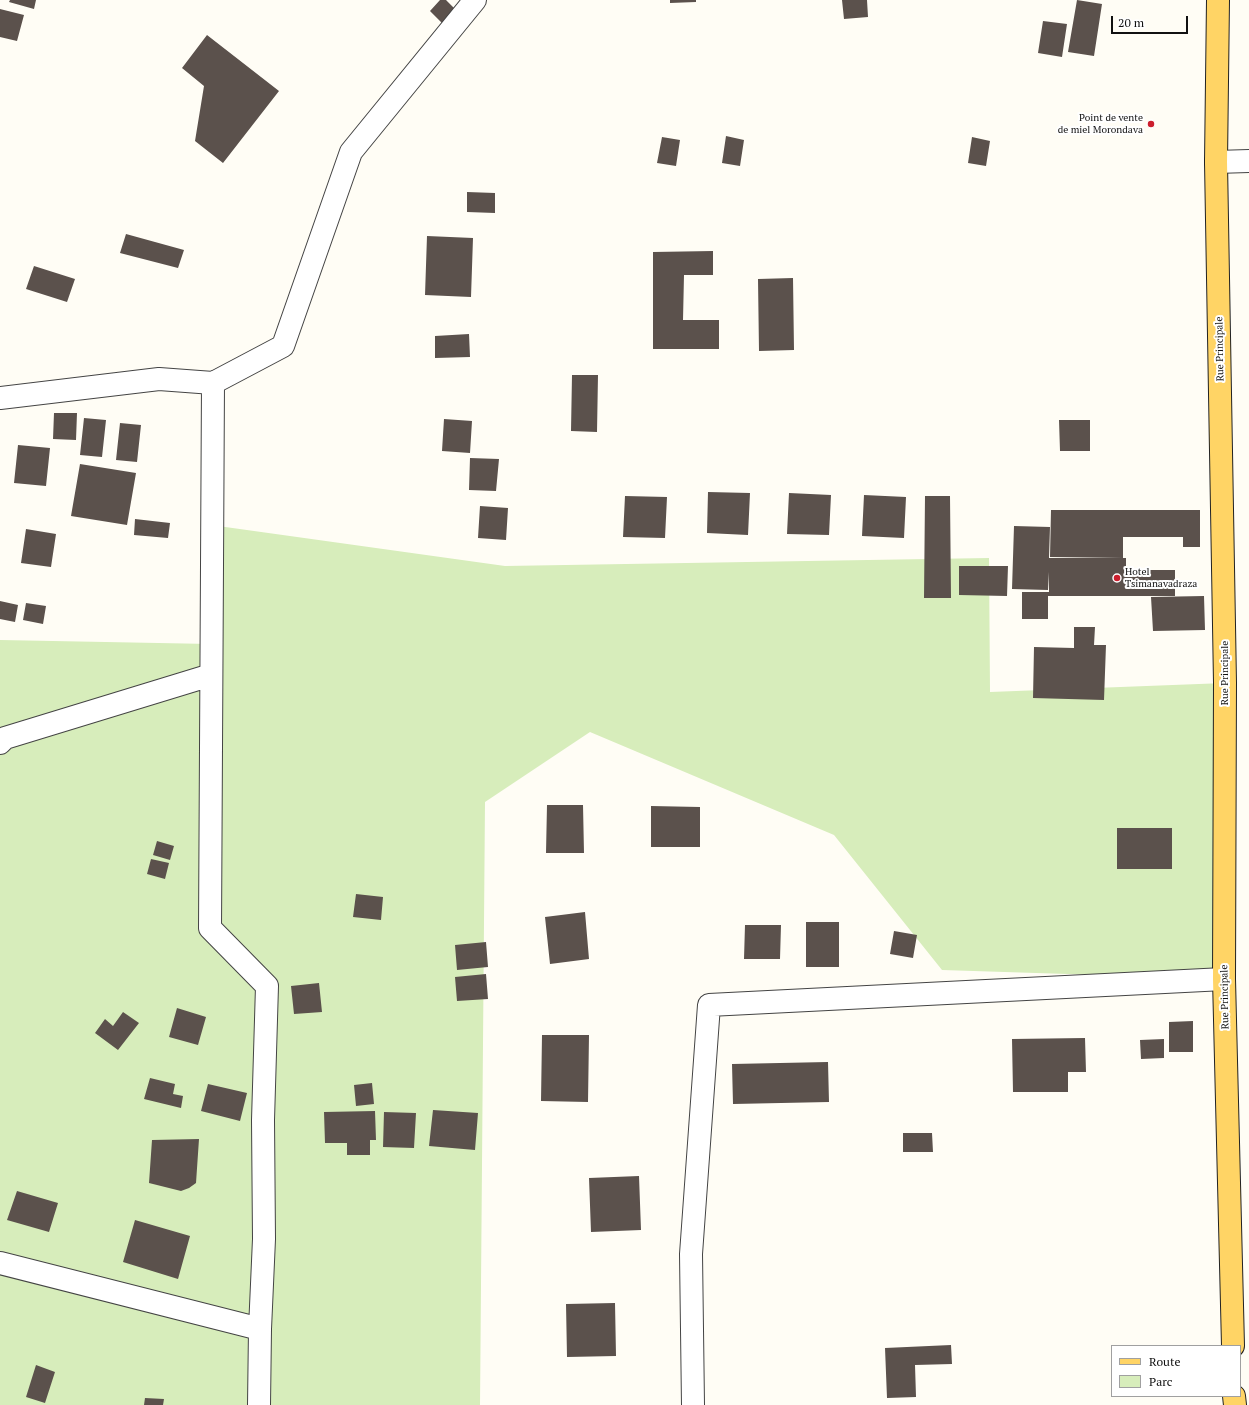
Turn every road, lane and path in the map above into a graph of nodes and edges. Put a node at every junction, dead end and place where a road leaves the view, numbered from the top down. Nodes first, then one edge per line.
1 (475, 0) edge
2 (1218, 0) edge
3 (1249, 161) edge
4 (1216, 162) junction
5 (213, 383) junction
6 (0, 398) edge
7 (211, 675) junction
8 (0, 743) edge
9 (1224, 979) junction
10 (0, 1263) edge
11 (260, 1329) junction
12 (1233, 1345) edge
13 (259, 1405) edge
14 (693, 1405) edge

1 - 5 street
2 - 4 main road, Rue Principale
3 - 4 street
4 - 9 main road, Rue Principale
5 - 6 street
5 - 7 street
7 - 8 street
7 - 11 street
9 - 12 main road, Rue Principale
9 - 14 street
10 - 11 street
11 - 13 street

